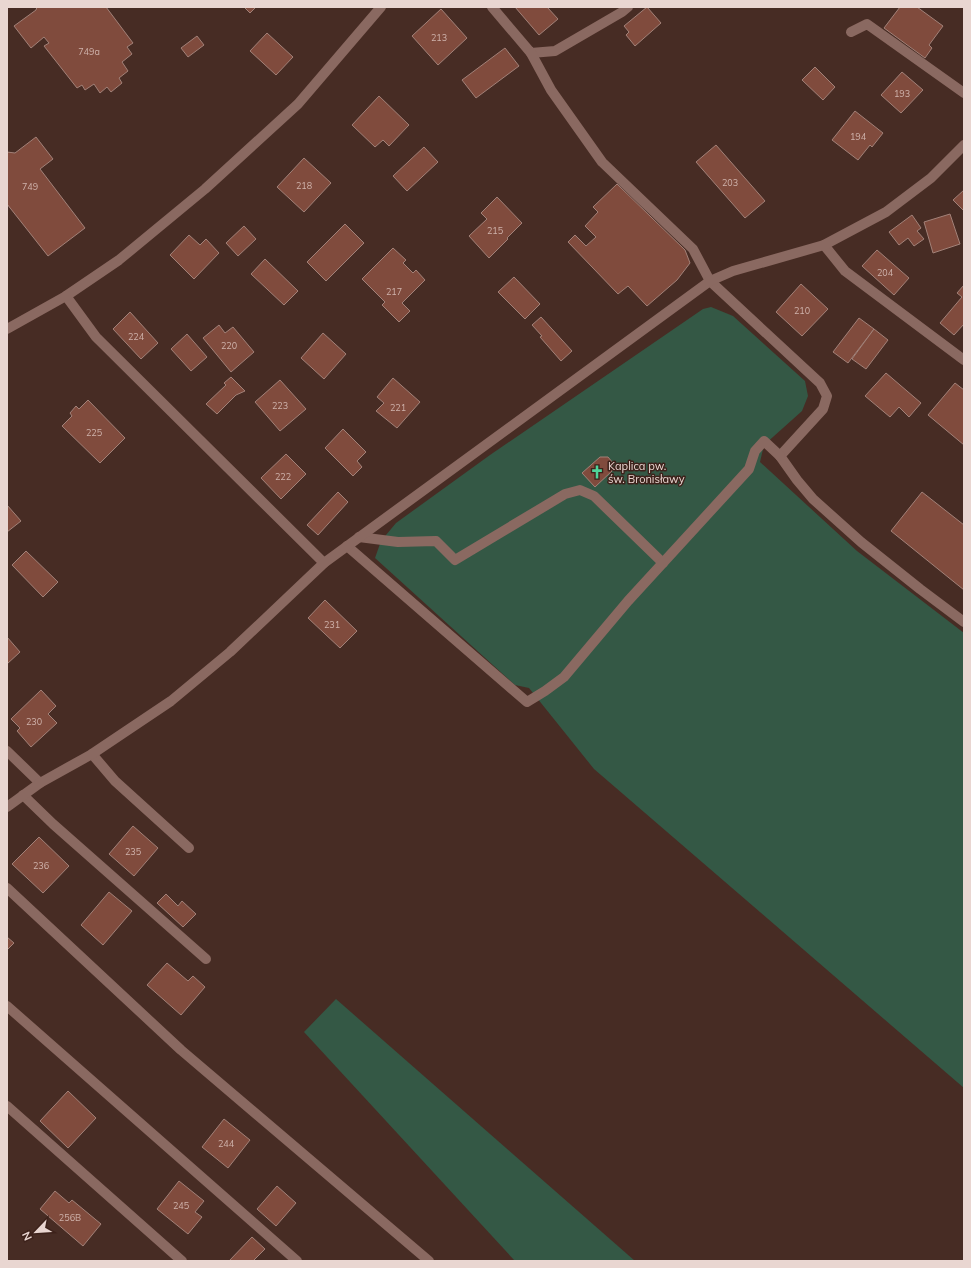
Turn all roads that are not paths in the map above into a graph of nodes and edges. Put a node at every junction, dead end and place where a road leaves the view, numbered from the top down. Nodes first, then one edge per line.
1 (381, 7) edge
2 (492, 7) edge
3 (628, 7) edge
4 (851, 32) dead end
5 (531, 52) junction
6 (964, 93) edge
7 (964, 145) edge
8 (824, 245) junction
9 (710, 281) junction
10 (66, 296) junction
11 (7, 329) edge
12 (964, 360) edge
13 (780, 456) junction
14 (359, 537) junction
15 (347, 546) junction
16 (324, 563) junction
17 (663, 564) junction
18 (964, 622) edge
19 (7, 750) edge
20 (92, 754) junction
21 (40, 783) junction
22 (23, 795) junction
23 (7, 807) edge
24 (188, 848) dead end
25 (7, 888) edge
26 (206, 959) dead end
27 (7, 1006) edge
28 (7, 1106) edge
29 (182, 1261) edge
30 (297, 1261) edge
31 (429, 1261) edge

1 - 10 street
2 - 5 street
3 - 5 street
4 - 6 street
5 - 9 street
7 - 8 street
8 - 9 street
8 - 12 street
9 - 13 street
9 - 14 street
10 - 11 street
10 - 16 street
13 - 17 street
13 - 18 street
14 - 15 street
14 - 17 street
15 - 16 street
15 - 17 street
16 - 20 street
19 - 21 street
20 - 21 street
20 - 24 street
21 - 22 street
22 - 23 street
22 - 26 street
25 - 31 street
27 - 30 street
28 - 29 street

